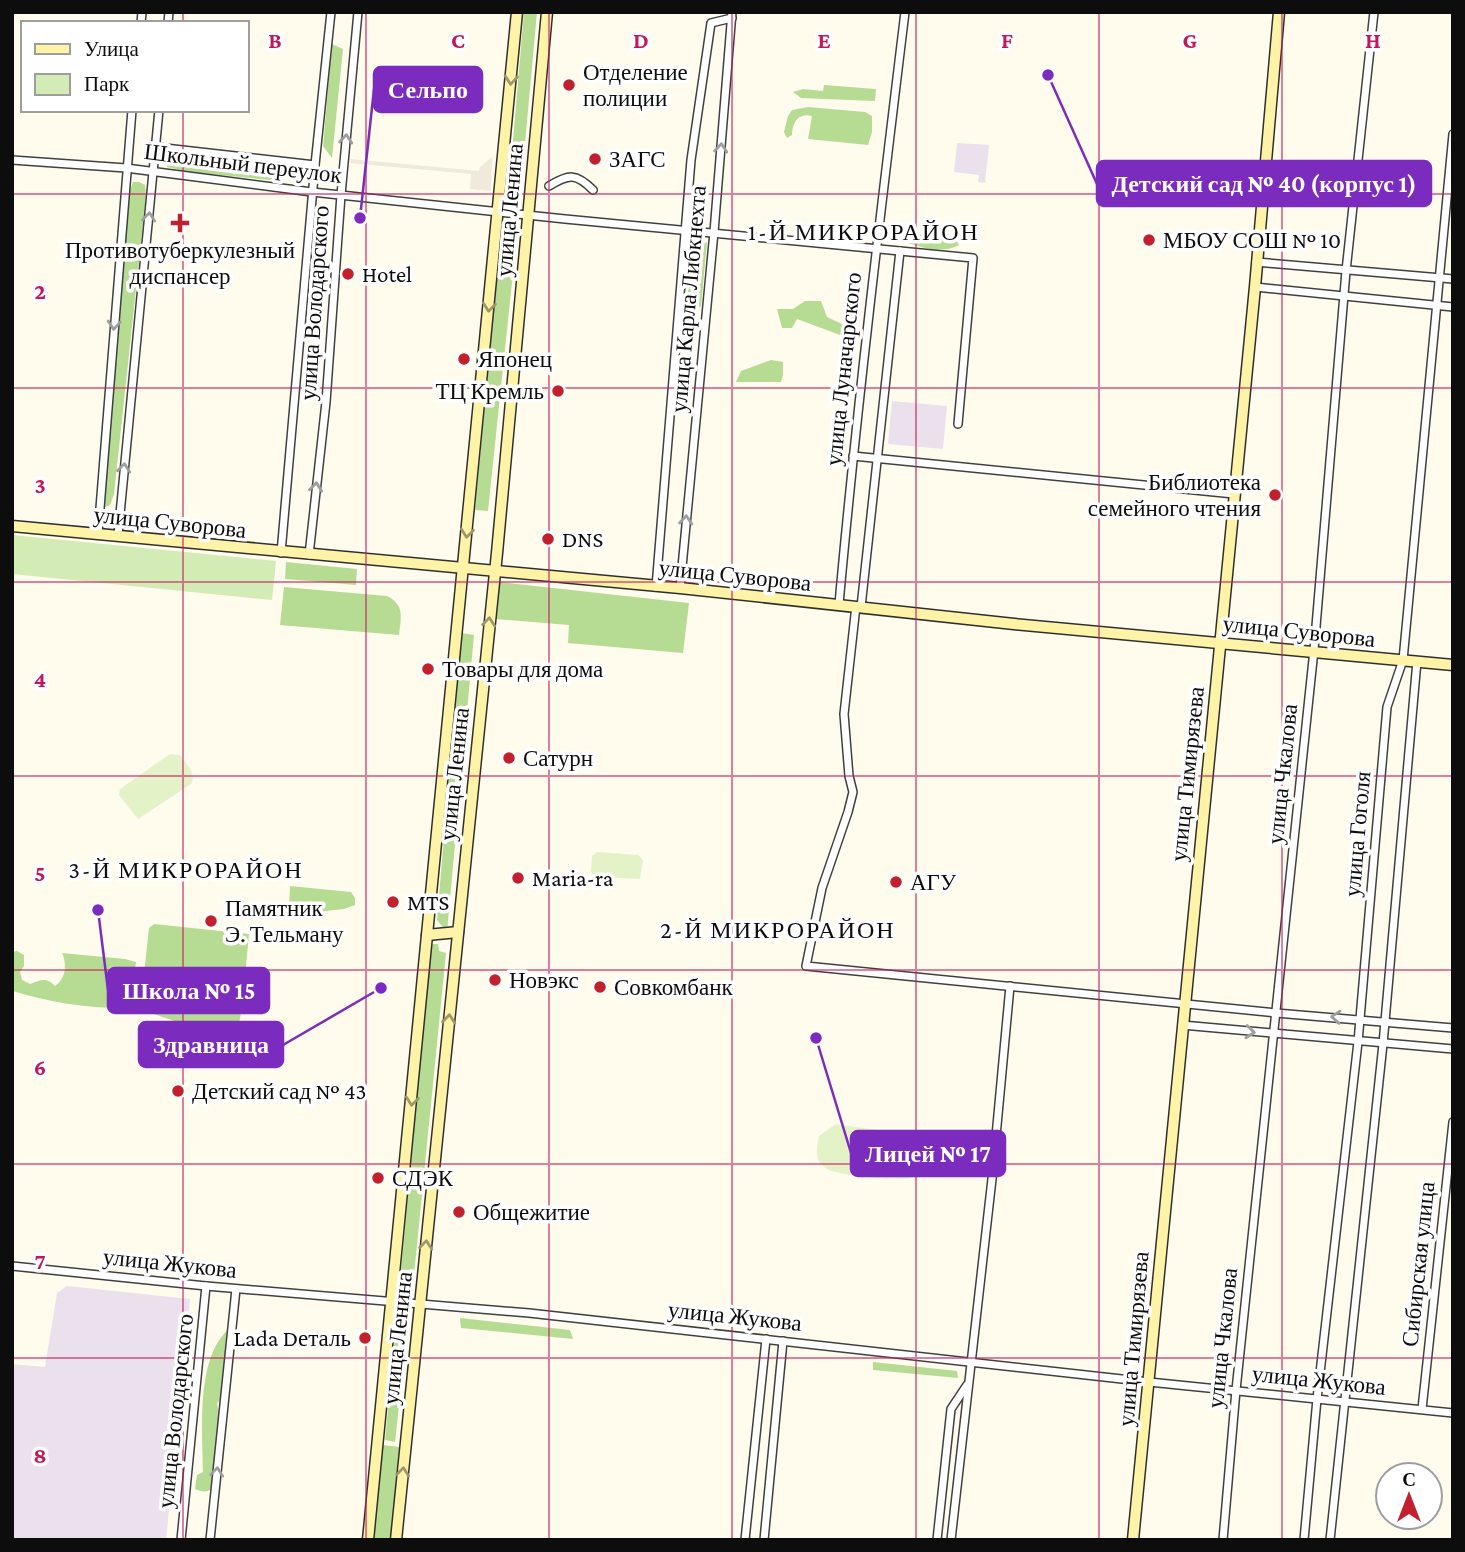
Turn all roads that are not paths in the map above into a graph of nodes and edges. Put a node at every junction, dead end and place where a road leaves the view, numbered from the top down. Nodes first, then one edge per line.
1 (331, 12) edge
2 (358, 12) edge
3 (517, 12) edge
4 (547, 12) edge
5 (905, 12) edge
6 (1279, 12) edge
7 (1374, 12) edge
8 (732, 15) edge
9 (132, 112) edge
10 (159, 112) edge
11 (1453, 134) edge
12 (156, 147) junction
13 (12, 160) edge
14 (315, 165) junction
15 (125, 168) junction
16 (153, 173) junction
17 (549, 186) dead end
18 (593, 190) dead end
19 (312, 192) junction
20 (341, 194) junction
21 (499, 211) junction
22 (527, 214) junction
23 (686, 229) junction
24 (714, 232) junction
25 (876, 248) junction
26 (900, 251) junction
27 (1256, 262) junction
28 (1346, 271) junction
29 (1441, 278) junction
30 (1453, 279) edge
31 (1255, 288) junction
32 (1345, 297) junction
33 (1438, 307) junction
34 (1453, 307) edge
35 (958, 424) dead end
36 (853, 456) junction
37 (877, 458) junction
38 (1234, 494) junction
39 (12, 526) edge
40 (98, 533) junction
41 (118, 536) junction
42 (281, 552) junction
43 (309, 555) junction
44 (463, 569) junction
45 (495, 572) junction
46 (656, 587) junction
47 (680, 588) junction
48 (839, 604) junction
49 (859, 606) junction
50 (1219, 642) junction
51 (1314, 650) junction
52 (1403, 660) junction
53 (1417, 661) junction
54 (1453, 665) edge
55 (458, 932) junction
56 (427, 935) junction
57 (1010, 986) junction
58 (1184, 1004) junction
59 (1276, 1013) junction
60 (1360, 1019) junction
61 (1384, 1021) junction
62 (1182, 1025) junction
63 (1453, 1028) edge
64 (1273, 1034) junction
65 (1358, 1042) junction
66 (1383, 1044) junction
67 (1453, 1049) edge
68 (1453, 1122) edge
69 (12, 1266) edge
70 (206, 1286) junction
71 (236, 1289) junction
72 (392, 1300) junction
73 (420, 1303) junction
74 (766, 1339) junction
75 (783, 1341) junction
76 (970, 1362) junction
77 (1149, 1382) junction
78 (967, 1384) junction
79 (1236, 1391) junction
80 (1317, 1399) junction
81 (1343, 1401) junction
82 (1422, 1409) junction
83 (1453, 1413) edge
84 (181, 1540) edge
85 (210, 1540) edge
86 (368, 1540) edge
87 (396, 1540) edge
88 (745, 1540) edge
89 (764, 1540) edge
90 (937, 1540) edge
91 (951, 1540) edge
92 (1133, 1540) edge
93 (1223, 1540) edge
94 (1304, 1540) edge
95 (1330, 1540) edge

1 - 14 street, улица Володарского
20 -> 2 street, улица Володарского
3 -> 21 street, улица Ленина
4 - 22 street, улица Ленина
5 - 25 street, улица Луначарского
6 - 27 street, улица Тимирязева
7 - 28 street, улица Чкалова
8 - 23 street, улица Карла Либкнехта
24 -> 8 street, улица Карла Либкнехта
9 - 15 street
10 - 12 street
11 - 29 street, улица Гоголя
12 - 14 street
12 - 16 street
13 - 15 street, Школьный переулок
14 - 19 street, улица Володарского
15 - 16 street, Школьный переулок
15 -> 40 street
16 - 19 street, Школьный переулок
41 -> 16 street
17 - 18 street
19 - 20 street, Школьный переулок
19 - 42 street, улица Володарского
20 - 21 street, Школьный переулок
43 -> 20 street, улица Володарского
21 - 22 street, Школьный переулок
21 -> 44 street, улица Ленина
22 - 23 street, Школьный переулок
22 - 45 street, улица Ленина
23 - 24 street, Школьный переулок
23 - 46 street, улица Карла Либкнехта
24 - 25 street, Школьный переулок
47 -> 24 street, улица Карла Либкнехта
25 - 26 street, Школьный переулок
25 - 36 street, улица Луначарского
26 - 35 street, Школьный переулок
26 - 37 street, улица Луначарского
27 - 28 street
27 - 31 street, улица Тимирязева
28 - 29 street
28 - 32 street, улица Чкалова
29 - 30 street
29 - 33 street, улица Гоголя
31 - 32 street
31 - 38 street, улица Тимирязева
32 - 33 street
32 - 51 street, улица Чкалова
33 - 34 street
33 - 52 street, улица Гоголя
36 - 37 street
36 - 48 street, улица Луначарского
37 - 38 street
37 - 49 street, улица Луначарского
38 - 50 street, улица Тимирязева
39 - 40 street, улица Суворова
40 - 41 street, улица Суворова
41 - 42 street, улица Суворова
42 - 43 street, улица Суворова
43 - 44 street, улица Суворова
44 - 45 street, улица Суворова
44 - 56 street, улица Ленина
45 - 46 street, улица Суворова
55 -> 45 street, улица Ленина
46 - 47 street, улица Суворова
47 - 48 street, улица Суворова
48 - 49 street, улица Суворова
49 - 50 street, улица Суворова
49 - 57 street, улица Луначарского
50 - 51 street, улица Суворова
50 - 58 street, улица Тимирязева
51 - 52 street, улица Суворова
51 - 59 street, улица Чкалова
52 - 53 street, улица Суворова
52 - 60 street, улица Гоголя
53 - 54 street, улица Суворова
53 - 61 street
55 - 56 street
73 -> 55 street, улица Ленина
56 -> 72 street, улица Ленина
57 - 58 street
57 - 76 street
58 - 59 street
58 - 62 street, улица Тимирязева
60 -> 59 street
59 - 64 street, улица Чкалова
60 - 61 street
60 - 65 street, улица Гоголя
61 - 63 street
61 - 66 street
62 -> 64 street
62 - 77 street, улица Тимирязева
64 - 65 street
64 - 79 street, улица Чкалова
65 - 66 street
65 - 80 street, улица Гоголя
66 - 67 street
66 - 81 street
68 - 82 street, Сибирская улица
69 - 70 street, улица Жукова
70 - 71 street, улица Жукова
70 - 84 street, улица Володарского
71 - 72 street, улица Жукова
85 -> 71 street
72 - 73 street, улица Жукова
72 - 86 street, улица Ленина
73 - 74 street, улица Жукова
87 -> 73 street, улица Ленина
74 - 75 street, улица Жукова
74 - 88 street
75 - 76 street, улица Жукова
75 - 89 street
76 - 77 street, улица Жукова
76 - 78 street
77 - 79 street, улица Жукова
77 - 92 street, улица Тимирязева
78 - 90 street
78 - 91 street
79 - 80 street, улица Жукова
79 - 93 street, улица Чкалова
80 - 81 street, улица Жукова
80 - 94 street, улица Гоголя
81 - 82 street, улица Жукова
81 - 95 street
82 - 83 street, улица Жукова

